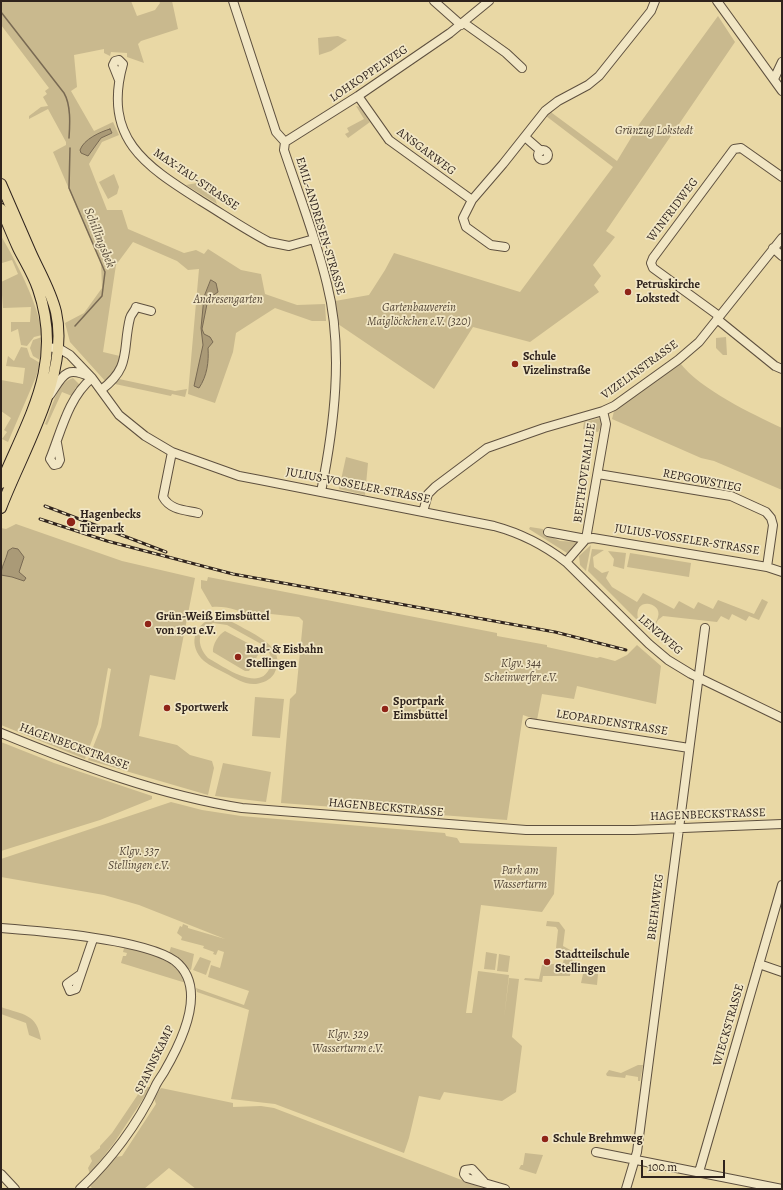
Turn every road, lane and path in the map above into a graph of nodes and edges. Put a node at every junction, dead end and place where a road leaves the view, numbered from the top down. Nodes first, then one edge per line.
1 (233, 1) edge
2 (434, 1) edge
3 (489, 1) edge
4 (655, 1) edge
5 (717, 1) edge
6 (462, 24) junction
7 (782, 62) edge
8 (522, 68) dead end
9 (118, 80) dead end
10 (774, 80) junction
11 (782, 90) edge
12 (358, 96) junction
13 (525, 137) junction
14 (285, 142) junction
15 (541, 151) dead end
16 (782, 177) edge
17 (1, 184) edge
18 (4, 200) edge
19 (472, 200) junction
20 (1, 209) edge
21 (782, 238) edge
22 (314, 239) junction
23 (505, 247) dead end
24 (773, 248) junction
25 (782, 256) edge
26 (151, 311) dead end
27 (718, 318) junction
28 (53, 347) junction
29 (782, 369) edge
30 (92, 378) junction
31 (101, 390) junction
32 (45, 402) junction
33 (603, 412) junction
34 (57, 443) dead end
35 (172, 452) junction
36 (598, 474) junction
37 (1, 483) edge
38 (321, 492) junction
39 (1, 508) edge
40 (423, 512) junction
41 (198, 514) dead end
42 (548, 532) dead end
43 (586, 539) junction
44 (539, 544) joint
45 (566, 562) junction
46 (767, 567) junction
47 (782, 572) edge
48 (705, 628) dead end
49 (698, 678) junction
50 (782, 718) edge
51 (530, 722) dead end
52 (1, 733) edge
53 (689, 748) junction
54 (782, 824) edge
55 (678, 829) junction
56 (782, 886) edge
57 (1, 928) edge
58 (93, 939) junction
59 (759, 964) junction
60 (782, 972) edge
61 (81, 974) dead end
62 (596, 1152) dead end
63 (635, 1159) junction
64 (699, 1172) junction
65 (1, 1174) edge
66 (484, 1182) dead end
67 (15, 1189) edge
68 (80, 1189) edge
69 (505, 1189) edge
70 (626, 1189) edge
71 (782, 1189) edge

1 - 14 street, EMIL-ANDRESEN-STRASSE
2 - 6 street
3 - 6 street, LOHKOPPELWEG
4 - 13 street
5 - 10 street
6 - 8 street
6 - 12 street, LOHKOPPELWEG
7 - 10 street
9 - 22 street, MAX-TAU-STRASSE
10 - 11 street
12 - 14 street, LOHKOPPELWEG
12 - 19 street, ANSGARWEG
13 - 15 street
13 - 19 street
14 - 22 street, EMIL-ANDRESEN-STRASSE
16 - 27 street, WINFRIDWEG
17 - 18 main road
18 - 28 main road
19 - 23 street
20 - 28 main road
21 - 24 street, VIZELINSTRASSE
22 - 38 street, EMIL-ANDRESEN-STRASSE
24 - 25 street
24 - 27 street, VIZELINSTRASSE
26 - 31 street
27 - 29 street, WINFRIDWEG
27 - 33 street, VIZELINSTRASSE
28 - 30 street, JULIUS-VOSSELER-STRASSE
28 - 32 main road
28 - 37 main road
30 - 31 street, JULIUS-VOSSELER-STRASSE
30 - 32 street
30 - 34 street
31 - 35 street, JULIUS-VOSSELER-STRASSE
32 - 39 main road
33 - 36 street, BEETHOVENALLEE
33 - 40 street, VIZELINSTRASSE
35 - 38 street, JULIUS-VOSSELER-STRASSE
35 - 41 street
36 - 43 street, BEETHOVENALLEE
36 - 46 street, REPGOWSTIEG
38 - 40 street, JULIUS-VOSSELER-STRASSE
40 - 44 street, JULIUS-VOSSELER-STRASSE
42 - 43 street, JULIUS-VOSSELER-STRASSE
43 - 45 street
43 - 46 street, JULIUS-VOSSELER-STRASSE
44 - 45 street, LENZWEG
45 - 49 street, LENZWEG
46 - 47 street, JULIUS-VOSSELER-STRASSE
48 - 49 street, BREHMWEG
49 - 50 street, LENZWEG
49 - 53 street, BREHMWEG
51 - 53 street, LEOPARDENSTRASSE
52 - 55 street, HAGENBECKSTRASSE
53 - 55 street, BREHMWEG
54 - 55 street, HAGENBECKSTRASSE
55 - 63 street, BREHMWEG
56 - 59 street, WIECKSTRASSE
57 - 58 street, SPANNSKAMP
58 - 61 street
58 - 68 street, SPANNSKAMP
59 - 60 street
59 - 64 street, WIECKSTRASSE
62 - 63 street
63 - 64 street
63 - 70 street, BREHMWEG
64 - 71 street
65 - 67 street
66 - 69 street

